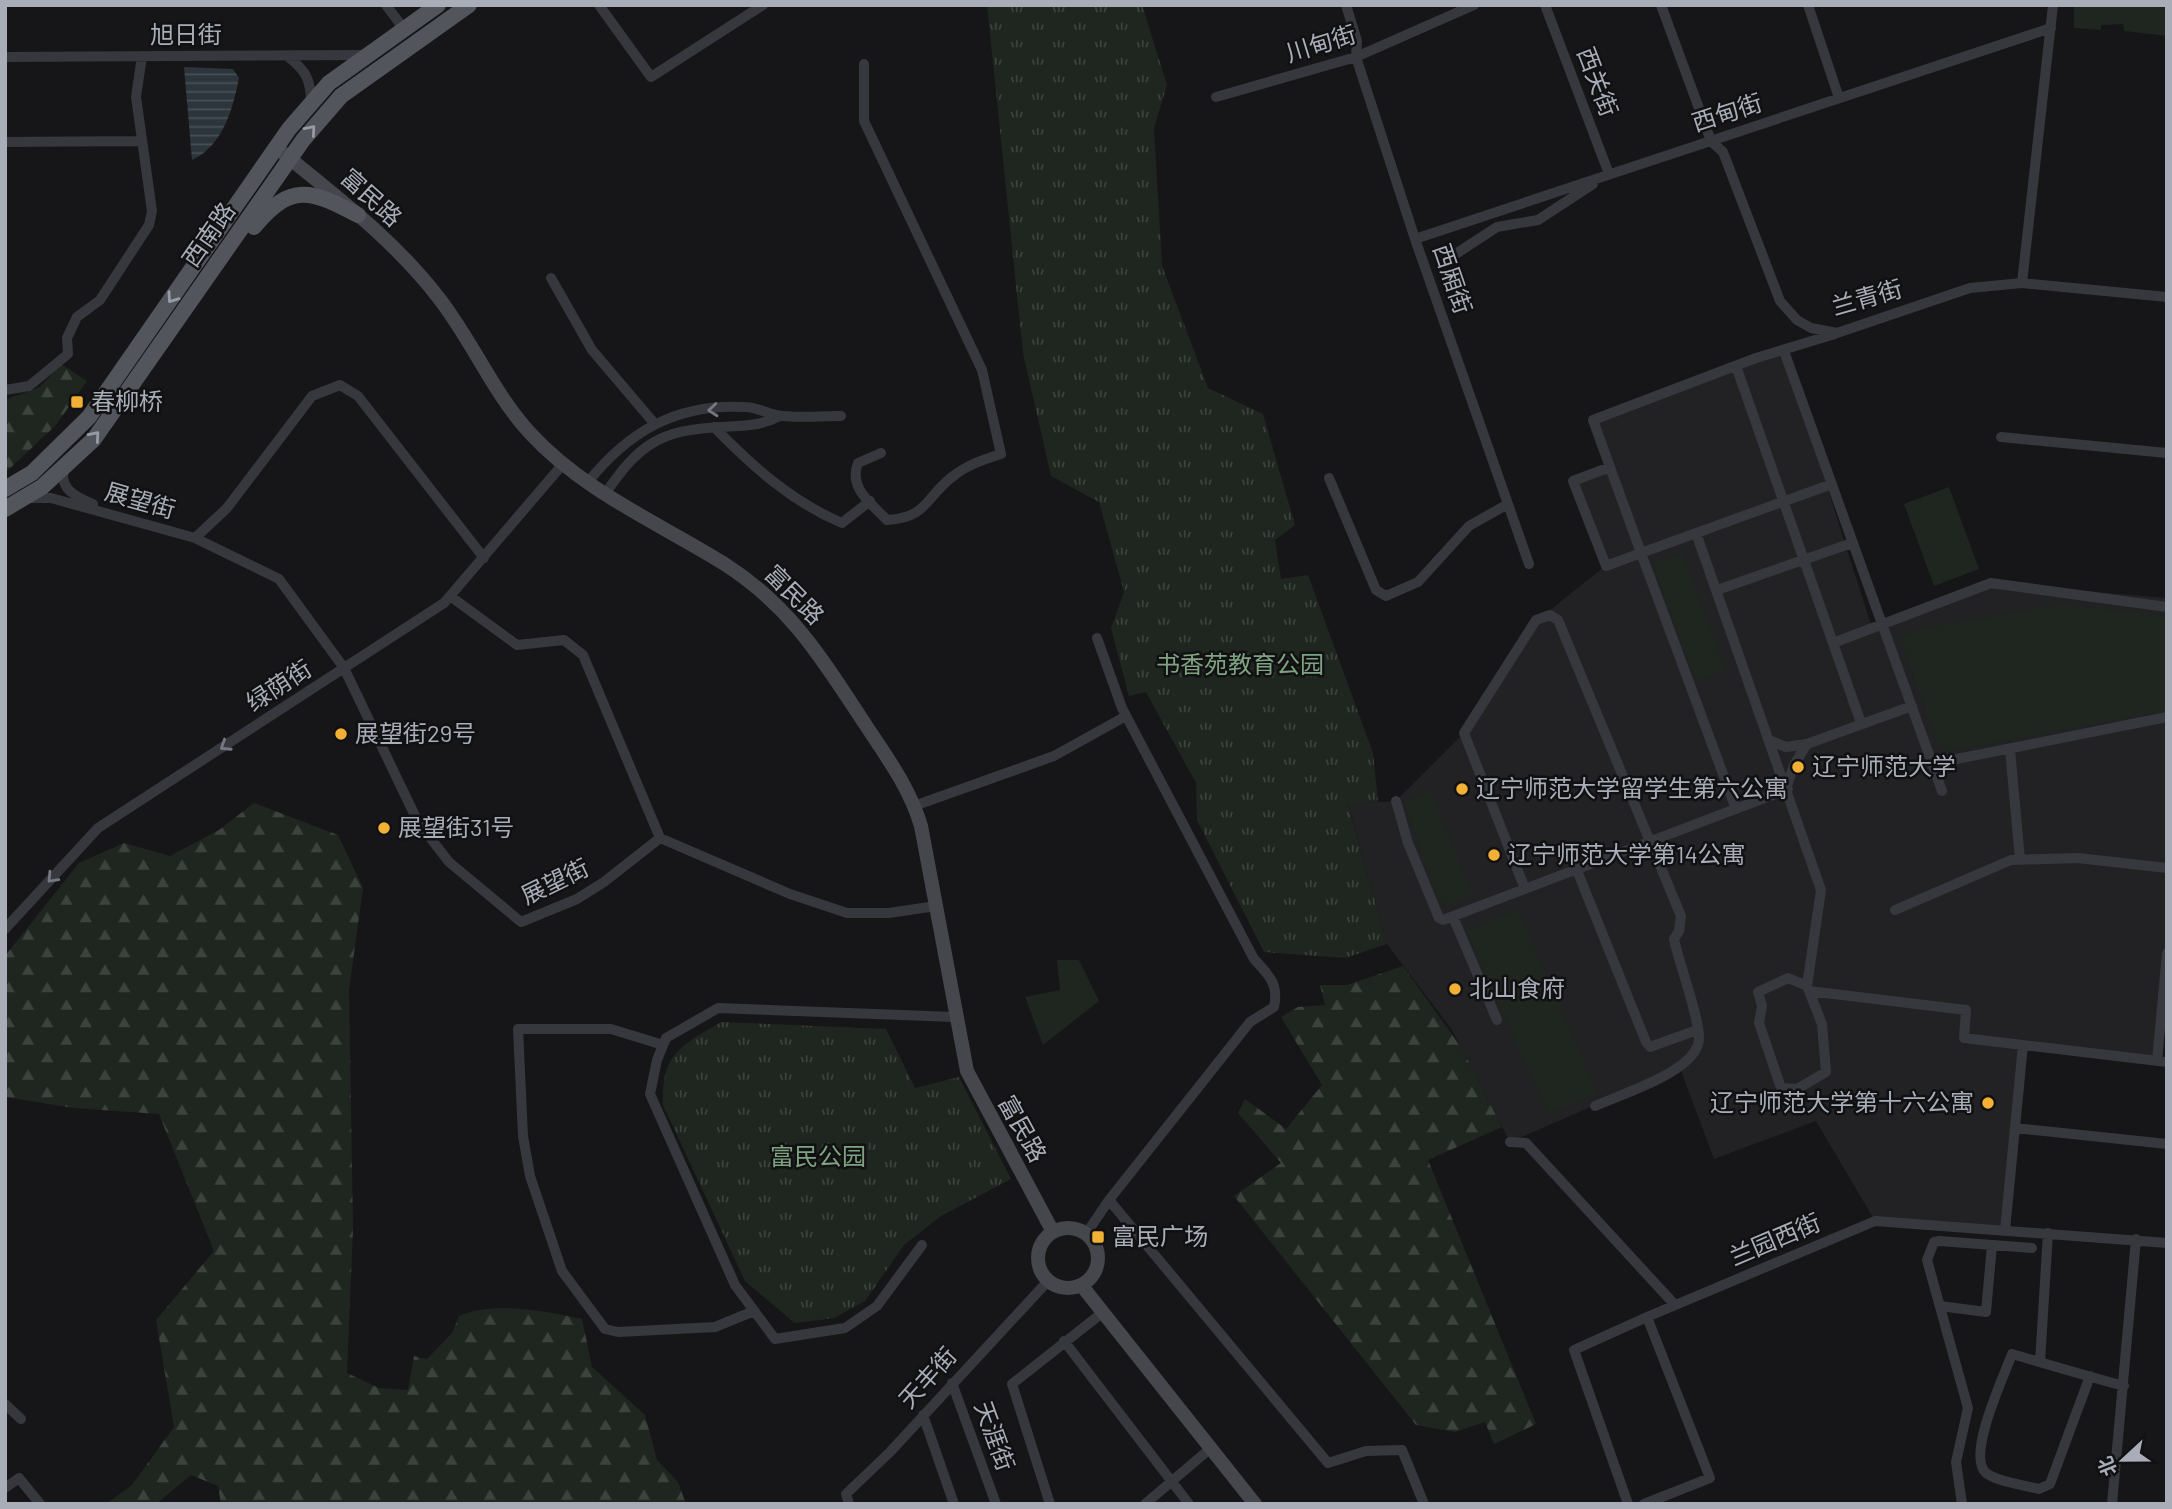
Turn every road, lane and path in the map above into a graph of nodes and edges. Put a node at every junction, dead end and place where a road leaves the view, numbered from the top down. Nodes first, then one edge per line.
1 (386, 5) edge
2 (438, 5) edge
3 (469, 5) edge
4 (599, 5) edge
5 (763, 5) edge
6 (1346, 5) edge
7 (1474, 5) edge
8 (1545, 5) edge
9 (1661, 5) edge
10 (1808, 5) edge
11 (2053, 5) edge
12 (2052, 28) junction
13 (404, 29) junction
14 (287, 55) junction
15 (366, 55) junction
16 (142, 56) junction
17 (5, 57) edge
18 (1356, 57) junction
19 (864, 64) dead end
20 (1216, 97) dead end
21 (1839, 98) junction
22 (311, 103) junction
23 (142, 141) junction
24 (1712, 141) junction
25 (5, 142) edge
26 (276, 148) junction
27 (290, 159) junction
28 (1607, 175) junction
29 (358, 215) junction
30 (1416, 239) junction
31 (1448, 259) dead end
32 (217, 263) junction
33 (551, 278) dead end
34 (2022, 284) junction
35 (2167, 297) edge
36 (1837, 333) junction
37 (1784, 351) junction
38 (1736, 366) junction
39 (5, 390) edge
40 (780, 416) junction
41 (841, 416) dead end
42 (654, 423) junction
43 (714, 427) junction
44 (2001, 437) dead end
45 (881, 453) dead end
46 (2167, 453) edge
47 (563, 464) junction
48 (65, 466) junction
49 (1610, 467) junction
50 (1329, 478) dead end
51 (588, 482) junction
52 (1832, 484) junction
53 (5, 489) edge
54 (605, 494) junction
55 (25, 498) junction
56 (870, 501) junction
57 (1783, 502) junction
58 (1508, 504) junction
59 (5, 509) edge
60 (118, 516) junction
61 (1696, 533) junction
62 (195, 538) junction
63 (1852, 543) junction
64 (1642, 553) junction
65 (484, 558) junction
66 (1803, 561) junction
67 (1529, 564) dead end
68 (1717, 590) junction
69 (450, 596) junction
70 (2167, 607) edge
71 (1882, 624) junction
72 (1097, 638) dead end
73 (1833, 643) junction
74 (344, 668) junction
75 (1912, 706) junction
76 (1126, 716) junction
77 (2167, 717) edge
78 (1861, 723) junction
79 (1771, 741) junction
80 (1807, 744) junction
81 (2010, 749) junction
82 (1933, 765) junction
83 (1787, 787) junction
84 (1942, 791) dead end
85 (1396, 801) dead end
86 (914, 806) junction
87 (1736, 809) junction
88 (660, 838) junction
89 (1651, 840) junction
90 (2020, 860) junction
91 (1576, 868) junction
92 (2167, 868) edge
93 (1525, 889) junction
94 (936, 906) junction
95 (1895, 910) dead end
96 (1453, 917) junction
97 (5, 929) edge
98 (2167, 953) edge
99 (1808, 988) junction
100 (954, 1017) junction
101 (1497, 1020) dead end
102 (1697, 1030) junction
103 (663, 1045) junction
104 (2023, 1045) junction
105 (2162, 1061) edge
106 (1595, 1106) dead end
107 (2015, 1128) junction
108 (1510, 1142) dead end
109 (2167, 1144) edge
110 (1109, 1200) junction
111 (2006, 1230) junction
112 (1053, 1231) junction
113 (2048, 1233) junction
114 (1086, 1234) junction
115 (2136, 1239) junction
116 (2167, 1242) edge
117 (922, 1245) dead end
118 (1992, 1245) junction
119 (2032, 1248) dead end
120 (1048, 1281) junction
121 (1082, 1286) junction
122 (1675, 1305) junction
123 (1940, 1306) junction
124 (754, 1311) junction
125 (1102, 1313) junction
126 (1647, 1317) junction
127 (1064, 1341) junction
128 (2040, 1362) junction
129 (2090, 1377) junction
130 (953, 1382) junction
131 (2124, 1386) junction
132 (5, 1404) edge
133 (923, 1415) junction
134 (21, 1419) dead end
135 (1212, 1447) junction
136 (1173, 1482) junction
137 (5, 1488) edge
138 (40, 1504) edge
139 (849, 1504) edge
140 (954, 1504) edge
141 (996, 1504) edge
142 (1050, 1504) edge
143 (1145, 1504) edge
144 (1189, 1504) edge
145 (1255, 1504) edge
146 (1424, 1504) edge
147 (1628, 1504) edge
148 (1644, 1504) edge
149 (1962, 1504) edge
150 (2112, 1504) edge

1 - 13 street
2 - 13 main road, 西南路
27 -> 3 main road, 西南路
4 - 5 street
6 - 18 street, 西厢街
7 - 18 street, 川甸街
8 - 28 street, 西关街
9 - 24 street, 兰青街
10 - 21 street
11 - 12 street
12 - 21 street, 西甸街
12 - 34 street
13 - 15 main road, 西南路
14 - 15 street, 旭日街
14 - 16 street, 旭日街
14 - 22 street
15 - 22 main road, 西南路
16 - 17 street, 旭日街
16 - 23 street
18 - 20 street, 川甸街
18 - 30 street, 西厢街
19 - 56 street
21 - 24 street, 西甸街
22 - 26 main road, 西南路
23 - 25 street
23 - 39 street
24 - 28 street, 西甸街
24 - 36 street, 兰青街
26 - 27 street, 富民路
26 -> 53 main road, 西南路
27 - 29 street, 富民路
27 - 32 main road, 西南路
28 - 30 street, 西甸街
28 - 31 street
29 - 32 main road
29 - 47 street, 富民路
30 - 58 street, 西厢街
48 -> 32 main road, 西南路
33 - 42 street
34 - 35 street, 兰青街
34 - 36 street, 兰青街
36 - 37 street
37 - 38 street
37 - 52 street
38 - 49 street
38 - 57 street
40 - 41 street
40 -> 42 street
40 - 43 street
42 - 51 street
43 - 54 street
43 - 56 street
44 - 46 street
45 - 56 street
47 - 51 street, 富民路
47 - 65 street, 绿荫街
48 - 55 main road, 西南路
48 - 60 street
49 - 64 street
49 - 64 street
50 - 58 street
51 - 54 street, 富民路
52 - 57 street
52 - 63 street
54 - 86 street, 富民路
55 - 59 main road, 西南路
55 - 60 street, 展望街
57 - 61 street
57 - 66 street
58 - 67 street, 西厢街
60 - 62 street, 展望街
61 - 64 street
61 - 68 street
62 - 65 street
62 - 74 street, 展望街
63 - 66 street
63 - 71 street
64 - 87 street
65 - 69 street, 绿荫街
66 - 68 street
66 - 73 street
68 - 79 street
69 - 74 street, 绿荫街
69 - 88 street
70 - 71 street
71 - 73 street
71 - 75 street
72 - 76 street
73 - 78 street
74 - 88 street, 展望街
74 -> 97 street, 绿荫街
75 - 78 street
75 - 82 street
76 - 86 street
76 - 110 street
77 - 81 street
78 - 80 street
79 - 80 street
79 - 83 street
80 - 83 street
81 - 82 street
81 - 90 street
82 - 84 street
83 - 87 street
83 - 99 street
85 - 96 street
86 - 94 street, 富民路
87 - 89 street
88 - 94 street
89 - 91 street
89 - 93 street
89 - 102 street
90 - 92 street
90 - 95 street
91 - 93 street
91 - 102 street
93 - 96 street
94 - 100 street, 富民路
96 - 101 street
98 - 105 street
99 - 99 street
99 - 104 street
100 - 103 street
100 - 112 street, 富民路
102 - 106 street
103 - 124 street
103 - 124 street
104 - 105 street
104 - 107 street
107 - 109 street
107 - 111 street
108 - 122 street
110 - 114 street
110 - 146 street
111 - 113 street, 兰园西街
111 - 122 street, 兰园西街
112 - 114 street
112 - 120 street
113 - 115 street, 兰园西街
113 - 128 street
114 - 121 street
115 - 116 street, 兰园西街
115 - 131 street
117 - 124 street
118 - 119 street
118 - 123 street
118 - 123 street
120 - 121 street
120 - 130 street, 天丰街
121 - 125 street
122 - 126 street, 兰园西街
123 - 149 street
125 - 127 street
125 - 135 street
126 - 147 street, 兰园西街
126 - 148 street
127 - 136 street
127 - 142 street
128 - 129 street
128 - 129 street
129 - 131 street
130 - 133 street, 天丰街
130 - 141 street, 天涯街
131 - 150 street
132 - 134 street
133 - 139 street, 天丰街
133 - 140 street
135 - 136 street
135 - 145 street
136 - 143 street
136 - 144 street
137 - 138 street

